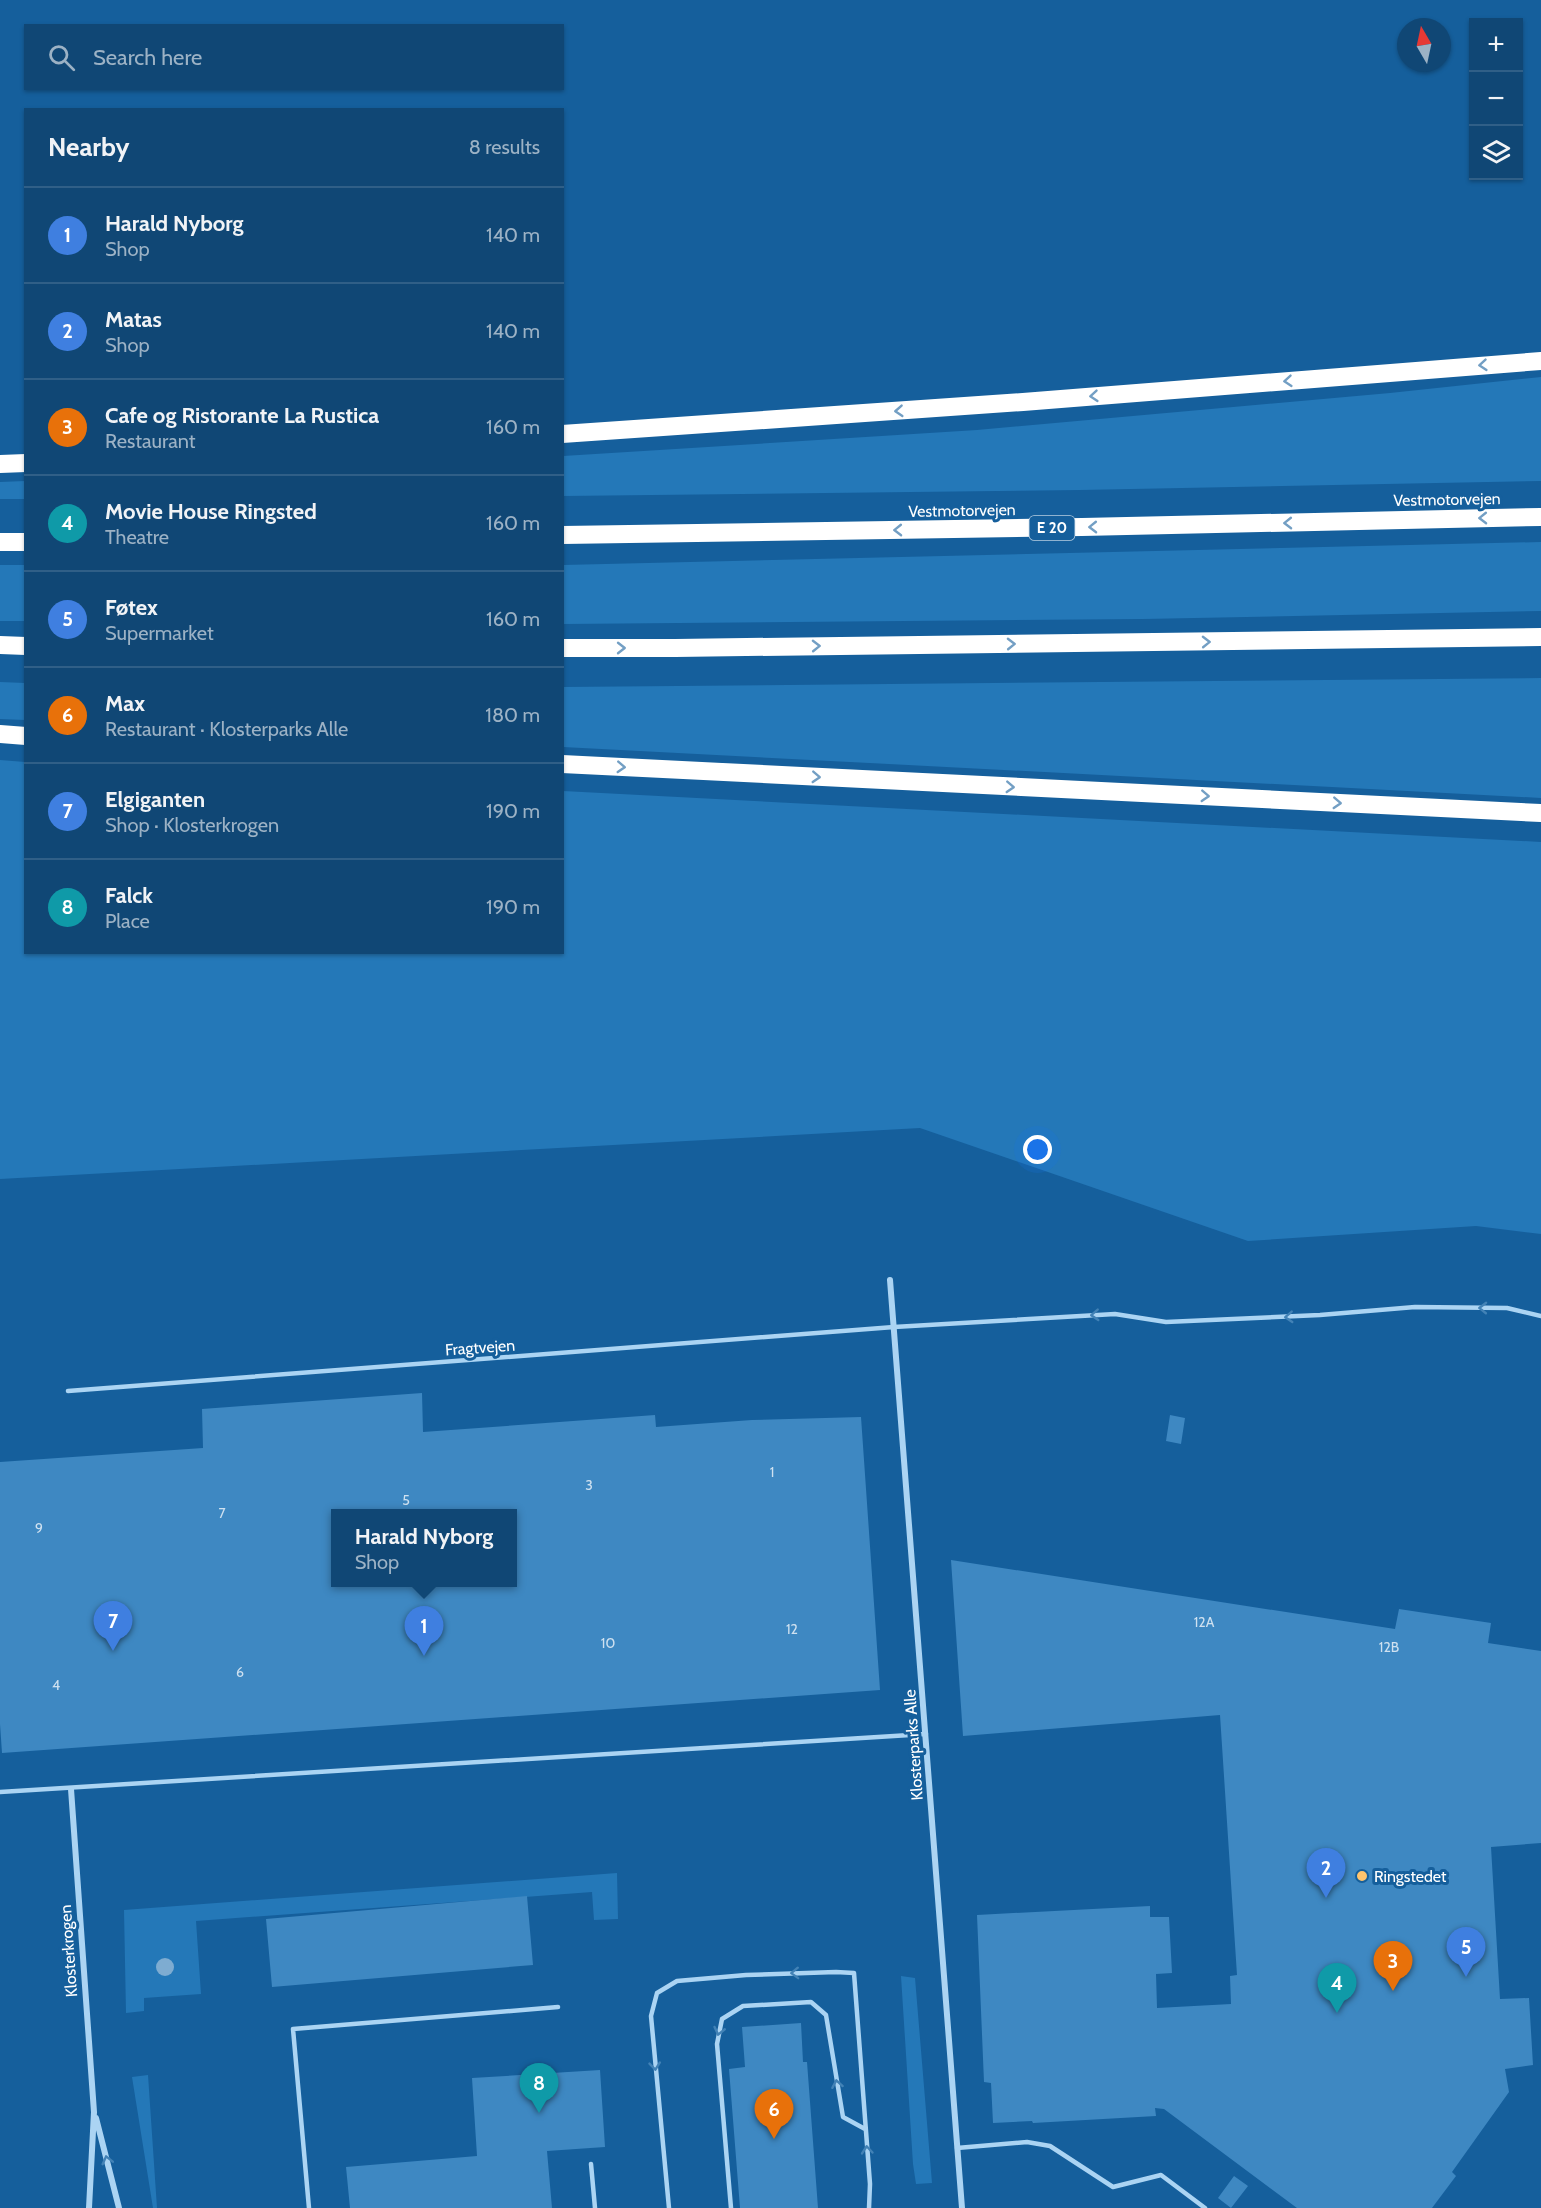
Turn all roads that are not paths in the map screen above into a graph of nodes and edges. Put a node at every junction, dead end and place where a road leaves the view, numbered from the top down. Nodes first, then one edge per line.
1 (1541, 361) edge
2 (564, 434) edge
3 (24, 463) edge
4 (0, 464) edge
5 (1541, 517) edge
6 (564, 535) edge
7 (24, 542) edge
8 (0, 543) edge
9 (1541, 637) edge
10 (0, 645) edge
11 (24, 646) edge
12 (564, 648) edge
13 (0, 734) edge
14 (24, 736) edge
15 (564, 764) edge
16 (1541, 813) edge
17 (890, 1280) dead end
18 (1541, 1316) edge
19 (894, 1327) junction
20 (68, 1391) dead end
21 (926, 1734) junction
22 (70, 1788) junction
23 (0, 1792) edge
24 (558, 2007) dead end
25 (94, 2112) junction
26 (865, 2129) junction
27 (957, 2148) junction
28 (591, 2164) dead end
29 (89, 2208) edge
30 (119, 2208) edge
31 (309, 2208) edge
32 (595, 2208) edge
33 (669, 2208) edge
34 (731, 2208) edge
35 (869, 2208) edge
36 (962, 2208) edge
37 (1205, 2208) edge

1 -> 2 highway
3 - 4 highway
5 -> 6 highway, Vestmotorvejen / E 20
7 - 8 highway
12 -> 9 highway
10 - 11 highway
13 - 14 highway
15 -> 16 highway
17 - 19 street, Klosterparks Alle
18 -> 19 lane, Fragtvejen
19 - 20 lane, Fragtvejen
19 - 21 street, Klosterparks Alle
21 - 22 lane
21 - 27 street, Klosterparks Alle
22 - 23 lane
22 - 25 street, Klosterkrogen
24 - 31 lane
25 - 29 street, Klosterkrogen
30 -> 25 street, Klosterkrogen
26 -> 33 lane
26 -> 34 lane
35 -> 26 lane
27 - 36 street, Klosterparks Alle
27 - 37 lane
28 - 32 lane

